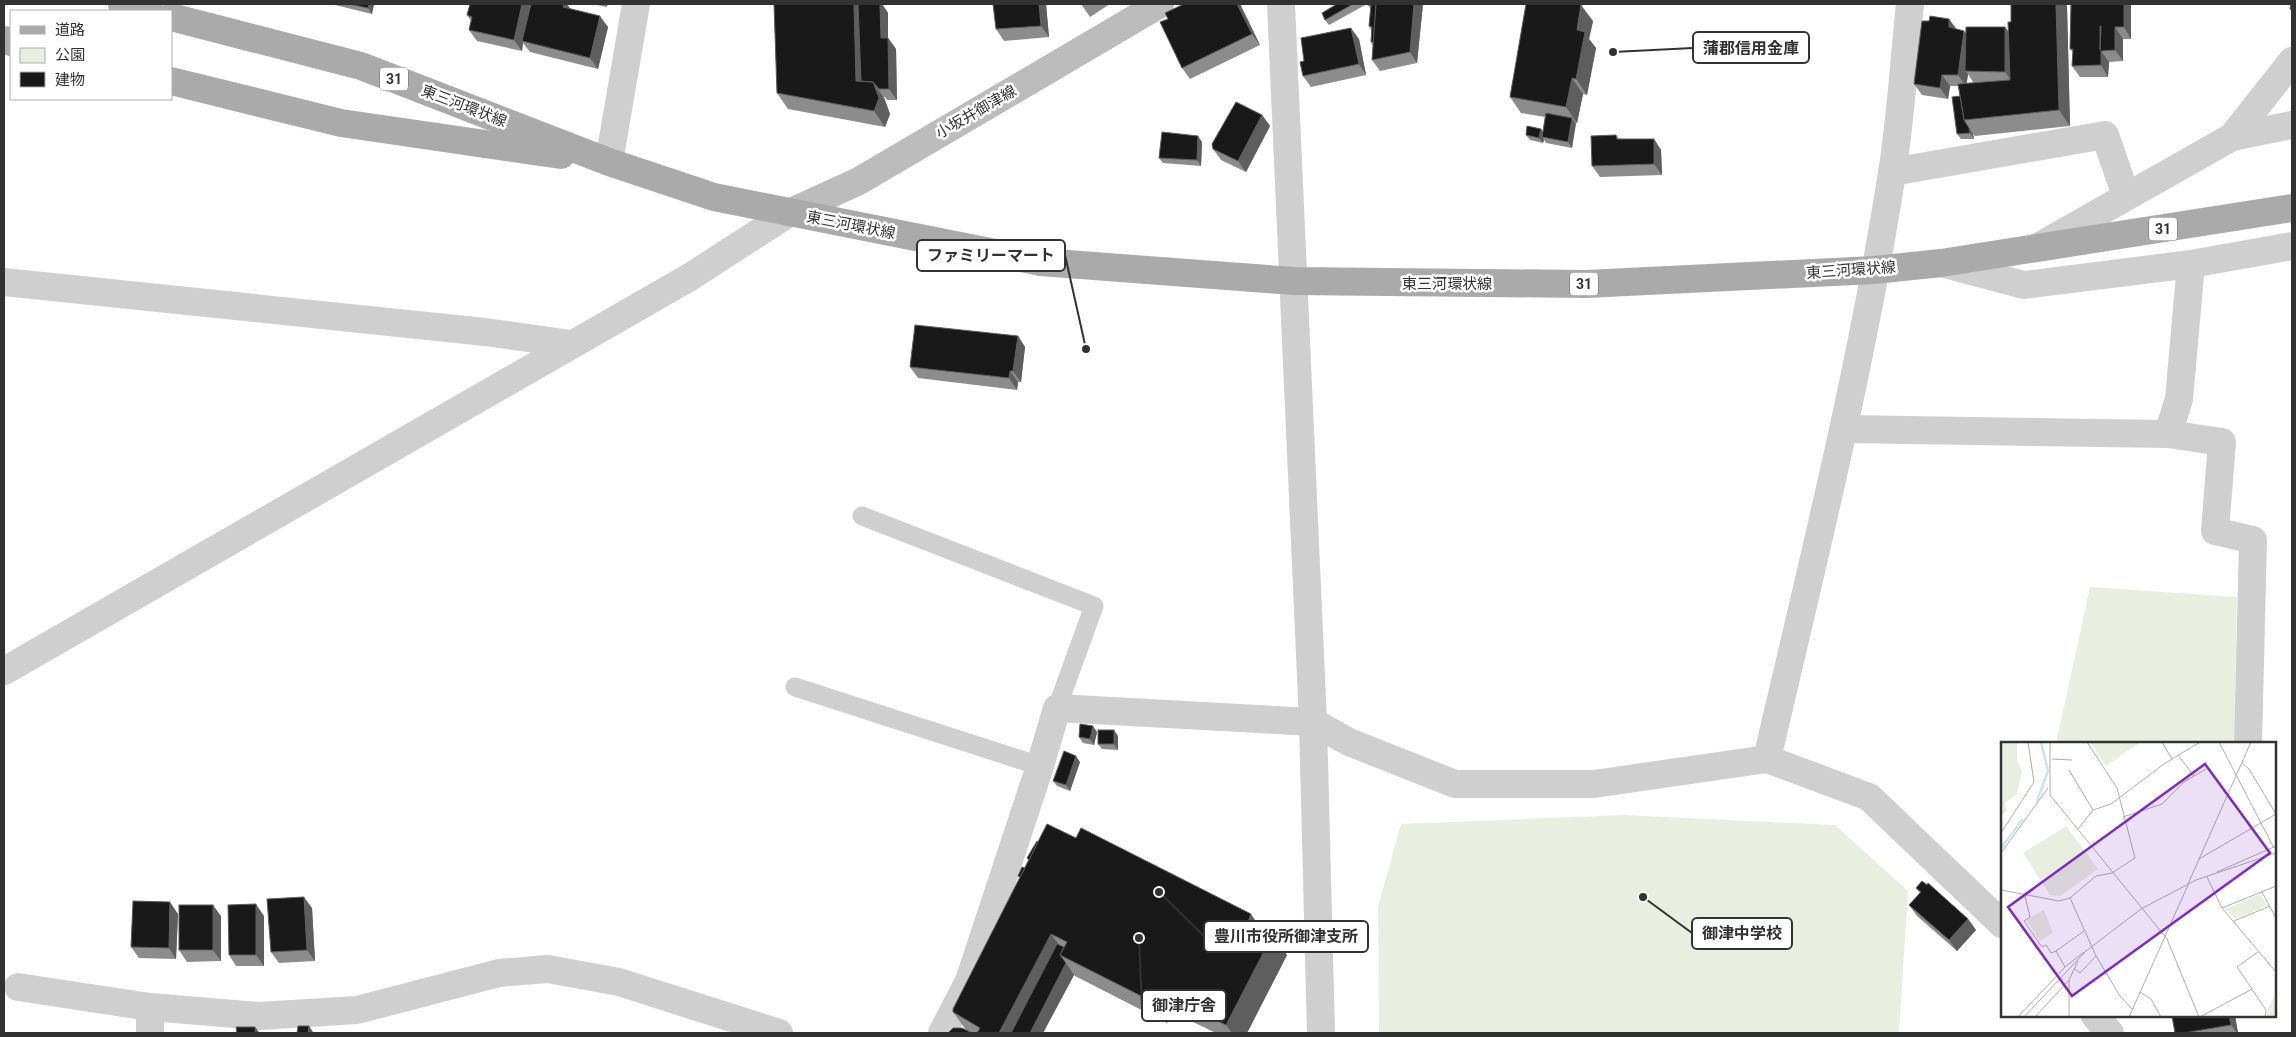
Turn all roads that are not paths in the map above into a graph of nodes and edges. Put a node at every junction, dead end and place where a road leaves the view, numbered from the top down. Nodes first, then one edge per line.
1 (122, 4) edge
2 (636, 4) edge
3 (1160, 4) edge
4 (1281, 4) edge
5 (1910, 4) edge
6 (146, 10) edge
7 (172, 17) edge
8 (2292, 60) edge
9 (172, 81) edge
10 (2292, 125) edge
11 (2232, 137) junction
12 (609, 162) junction
13 (1892, 172) junction
14 (2126, 196) junction
15 (2292, 208) edge
16 (789, 213) junction
17 (2292, 246) edge
18 (2033, 250) junction
19 (1941, 262) junction
20 (2191, 264) junction
21 (1874, 270) junction
22 (1294, 281) junction
23 (4, 282) edge
24 (571, 344) junction
25 (1844, 429) junction
26 (2168, 434) junction
27 (862, 516) dead end
28 (4, 671) edge
29 (795, 687) dead end
30 (1057, 708) junction
31 (1314, 722) junction
32 (2248, 742) edge
33 (1766, 759) junction
34 (1040, 766) junction
35 (2001, 923) edge
36 (18, 987) dead end
37 (150, 1020) edge
38 (779, 1033) edge
39 (942, 1033) edge
40 (1321, 1033) edge

1 - 6 main road
2 - 12 street
3 - 16 main road, 小坂井御津線
4 - 22 street
5 - 13 street
7 - 12 main road, 東三河環状線 / 31
8 - 11 street
9 - 12 main road, 東三河環状線 / 31
10 - 11 street
11 - 14 street
12 - 16 main road, 東三河環状線 / 31
13 - 14 street
13 - 21 street
14 - 18 street
15 - 18 main road, 東三河環状線 / 31
16 - 22 main road, 東三河環状線 / 31
16 - 24 street
17 - 20 street
18 - 19 main road, 東三河環状線 / 31
19 - 20 street
19 - 21 main road, 東三河環状線 / 31
20 - 26 street
21 - 22 main road, 東三河環状線 / 31
21 - 25 street
22 - 31 street
23 - 24 street
24 - 28 street
25 - 26 street
25 - 33 street
26 - 32 street
27 - 30 lane
29 - 34 lane
30 - 31 street
30 - 34 street
31 - 33 street
31 - 40 street
33 - 35 street
34 - 39 street
36 - 37 street
37 - 38 street

